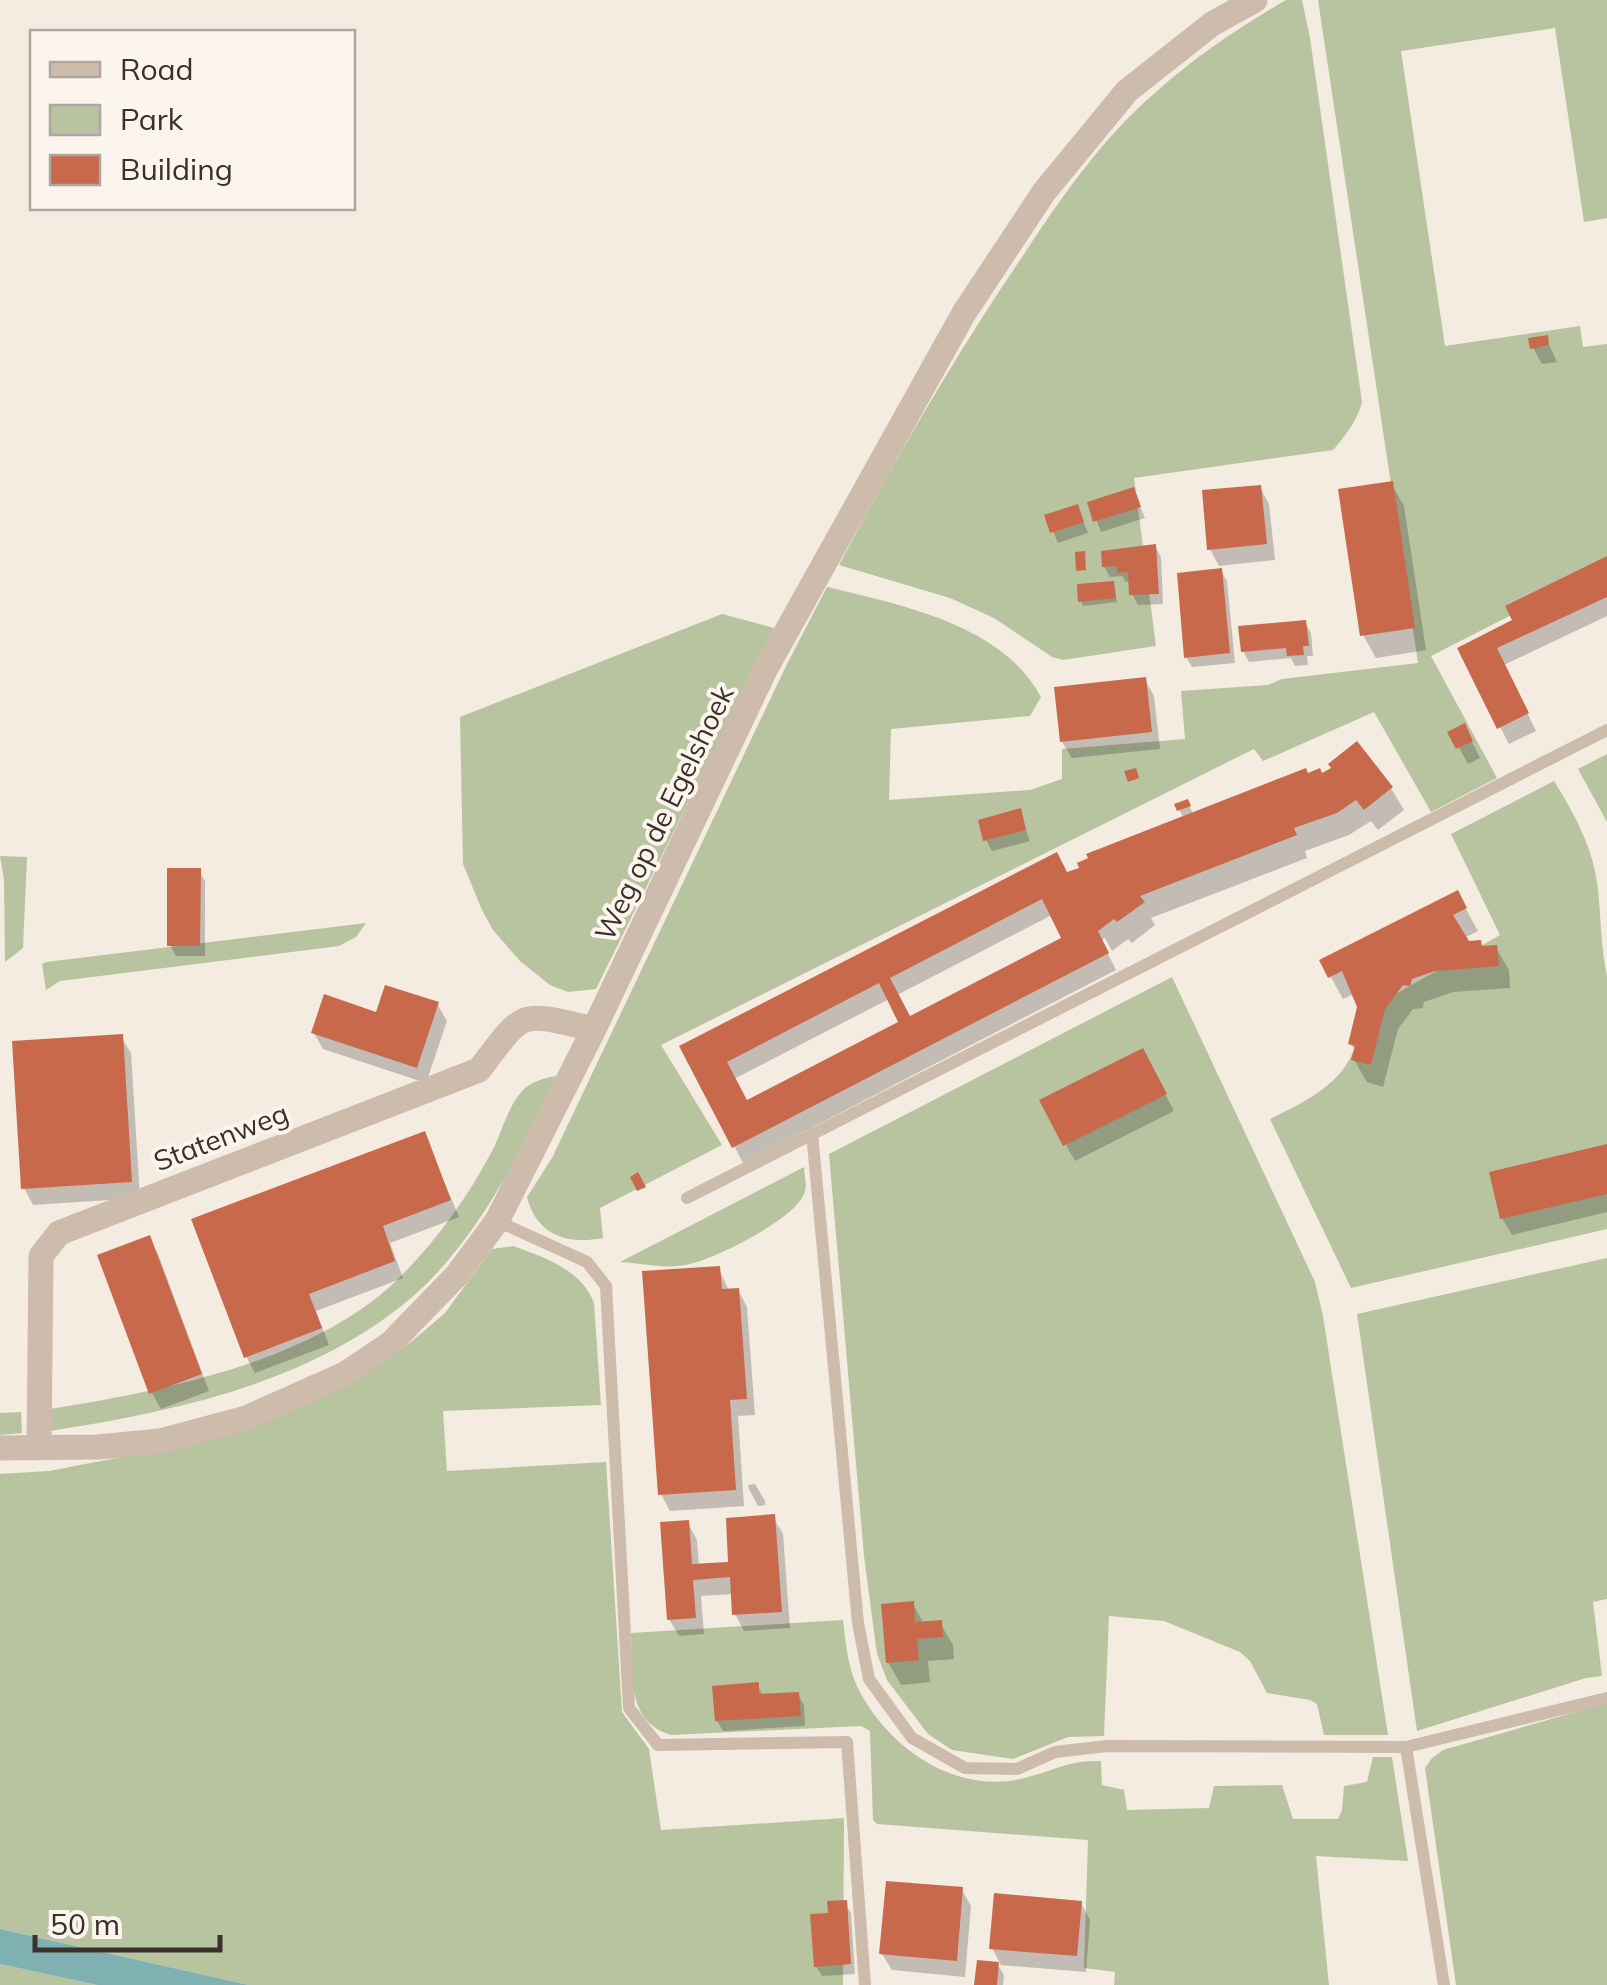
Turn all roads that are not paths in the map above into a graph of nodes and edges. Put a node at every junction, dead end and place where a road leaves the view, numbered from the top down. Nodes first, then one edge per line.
1 (1256, 0) edge
2 (1607, 730) edge
3 (594, 1029) junction
4 (812, 1133) junction
5 (687, 1198) dead end
6 (497, 1221) junction
7 (0, 1448) edge
8 (39, 1448) junction
9 (1607, 1698) edge
10 (1406, 1747) junction
11 (865, 1985) edge
12 (1444, 1985) edge

1 - 3 street, Weg op de Egelshoek
2 - 4 lane
3 - 6 street, Weg op de Egelshoek
3 - 8 street, Statenweg
4 - 5 lane
4 - 10 lane
6 - 8 street, Weg op de Egelshoek
6 - 11 lane
7 - 8 street, Weg op de Egelshoek
9 - 10 lane
10 - 12 lane

